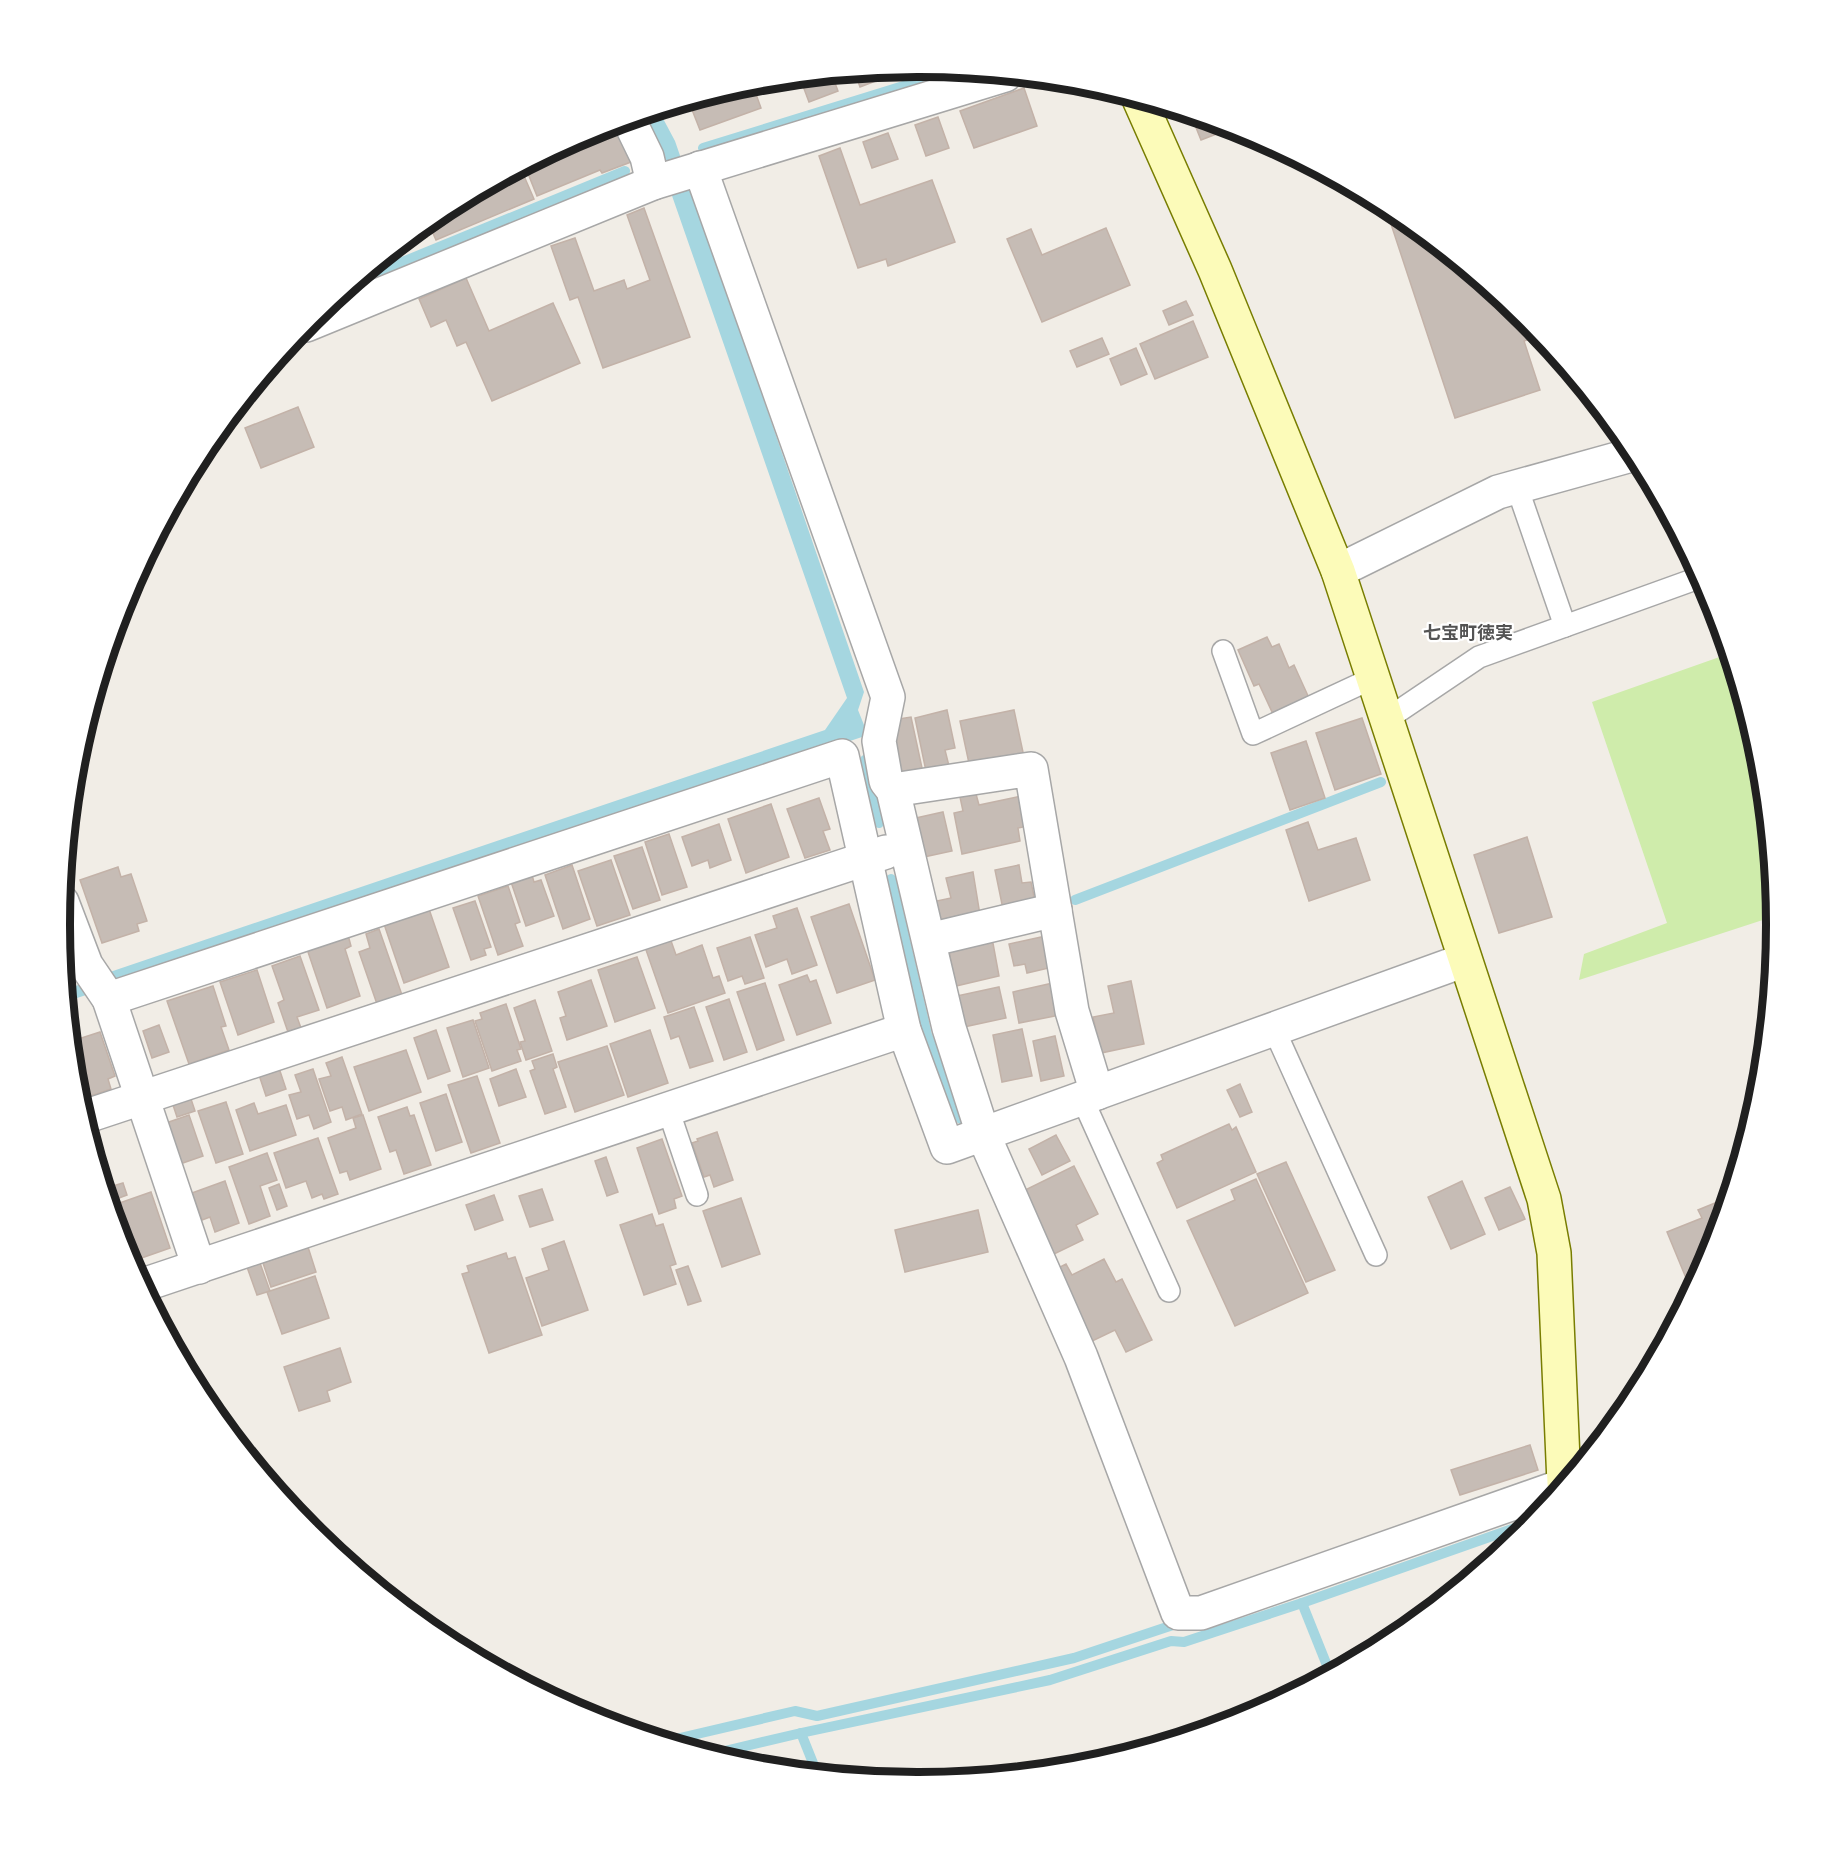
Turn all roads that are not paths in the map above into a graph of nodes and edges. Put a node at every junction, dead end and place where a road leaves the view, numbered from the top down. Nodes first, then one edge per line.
1 (988, 80) edge
2 (1142, 107) edge
3 (632, 127) edge
4 (700, 168) junction
5 (653, 183) junction
6 (329, 316) edge
7 (1625, 457) edge
8 (1517, 487) junction
9 (1338, 571) junction
10 (1692, 580) edge
11 (1565, 626) junction
12 (1224, 651) dead end
13 (1374, 678) junction
14 (1387, 719) junction
15 (879, 741) junction
16 (842, 756) junction
17 (893, 790) junction
18 (906, 845) junction
19 (865, 858) junction
20 (1055, 910) junction
21 (70, 923) edge
22 (928, 940) junction
23 (1465, 960) junction
24 (89, 973) edge
25 (1274, 1029) junction
26 (904, 1030) junction
27 (1090, 1096) junction
28 (142, 1097) junction
29 (668, 1109) junction
30 (92, 1114) edge
31 (983, 1134) junction
32 (697, 1195) dead end
33 (1376, 1255) dead end
34 (199, 1267) junction
35 (150, 1283) edge
36 (1169, 1291) dead end
37 (1563, 1474) edge
38 (1548, 1490) edge

1 - 4 street
2 - 9 street
3 - 5 street
4 - 5 street
4 - 15 street
5 - 6 street
7 - 8 street
8 - 9 street
8 - 11 lane
9 - 13 street
10 - 11 lane
11 - 14 lane
12 - 13 lane
13 - 14 street
14 - 23 street
15 - 16 street
15 - 17 street
16 - 19 street
16 - 24 street
17 - 18 street
17 - 20 street
18 - 19 street
18 - 22 street
19 - 26 street
19 - 28 street
20 - 22 street
20 - 27 street
21 - 24 street
22 - 31 street
23 - 25 street
23 - 37 street
24 - 28 street
25 - 27 street
25 - 33 lane
26 - 29 street
26 - 31 street
27 - 31 street
27 - 36 lane
28 - 30 street
28 - 34 street
29 - 32 lane
29 - 34 street
31 - 38 street
34 - 35 street

